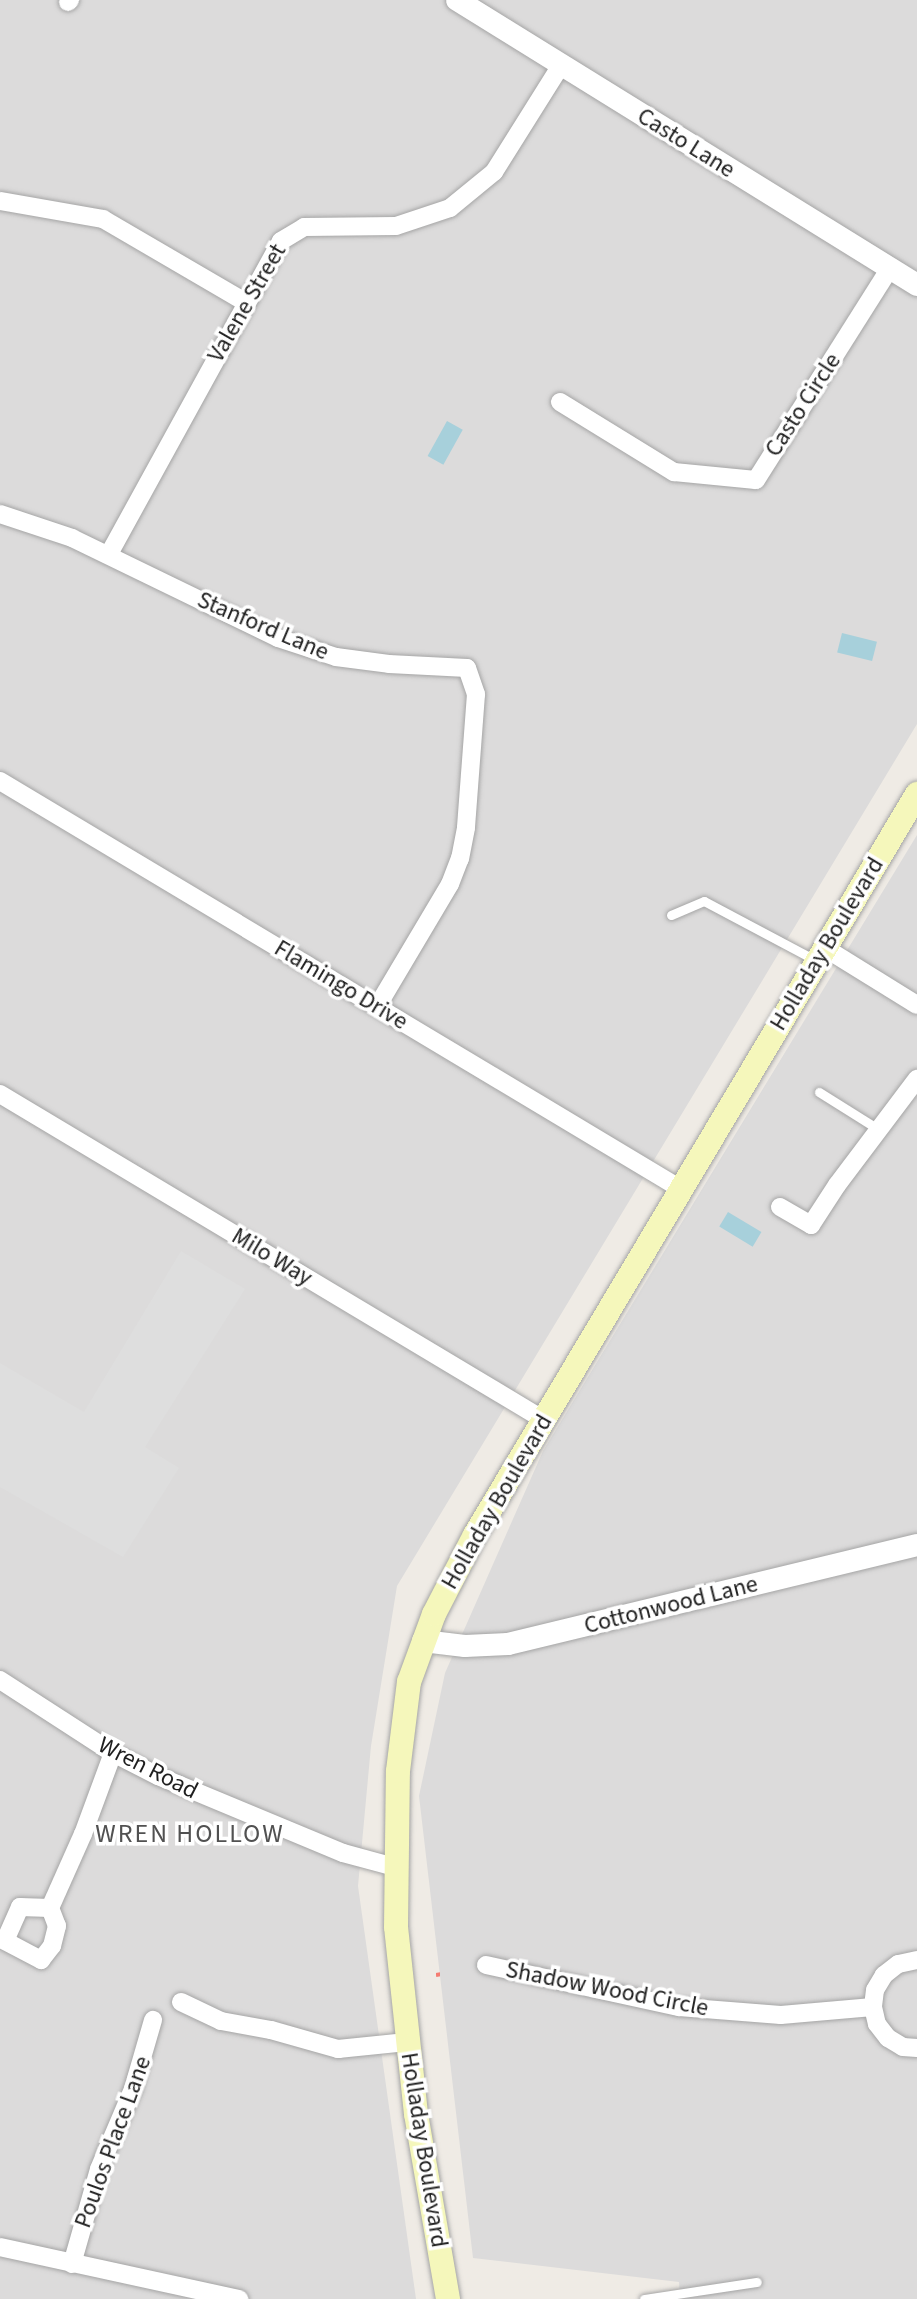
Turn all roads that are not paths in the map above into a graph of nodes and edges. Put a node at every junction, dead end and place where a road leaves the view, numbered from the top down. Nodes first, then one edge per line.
1 (457, 0) edge
2 (561, 65) junction
3 (0, 201) edge
4 (889, 270) junction
5 (917, 285) edge
6 (245, 302) junction
7 (560, 402) dead end
8 (0, 514) edge
9 (109, 554) junction
10 (0, 781) edge
11 (917, 794) edge
12 (671, 915) dead end
13 (821, 954) junction
14 (917, 1005) edge
15 (377, 1007) junction
16 (917, 1079) edge
17 (819, 1092) dead end
18 (0, 1094) edge
19 (878, 1129) junction
20 (681, 1189) junction
21 (780, 1207) dead end
22 (544, 1420) junction
23 (917, 1545) edge
24 (423, 1641) junction
25 (0, 1680) edge
26 (113, 1753) junction
27 (395, 1867) junction
28 (50, 1908) dead end
29 (917, 1960) edge
30 (486, 1965) dead end
31 (181, 2002) dead end
32 (873, 2007) junction
33 (153, 2020) dead end
34 (407, 2042) junction
35 (917, 2048) edge
36 (0, 2247) edge
37 (72, 2264) junction
38 (757, 2282) dead end
39 (239, 2299) edge
40 (448, 2299) edge
41 (644, 2299) edge

1 - 2 street, Casto Lane
2 - 4 street, Casto Lane
2 - 6 street, Valene Street
3 - 6 street
4 - 5 street, Casto Lane
4 - 7 street, Casto Circle
6 - 9 street, Valene Street
8 - 9 street, Stanford Lane
9 - 15 street, Stanford Lane
10 - 15 street, Flamingo Drive
11 - 13 main road, Holladay Boulevard
12 - 13 lane
13 - 14 street
13 - 20 main road, Holladay Boulevard
15 - 20 street, Flamingo Drive
16 - 19 street
17 - 19 lane
18 - 22 street, Milo Way
19 - 21 street
20 - 22 main road, Holladay Boulevard
22 - 24 main road, Holladay Boulevard
23 - 24 street, Cottonwood Lane
24 - 27 main road, Holladay Boulevard
25 - 26 street, Wren Road
26 - 27 street, Wren Road
26 - 28 street
27 - 34 main road, Holladay Boulevard
29 - 32 street
30 - 32 street, Shadow Wood Circle
31 - 34 street
32 - 35 street
33 - 37 street, Poulos Place Lane
34 - 40 main road, Holladay Boulevard
36 - 37 street
37 - 39 street
38 - 41 lane

